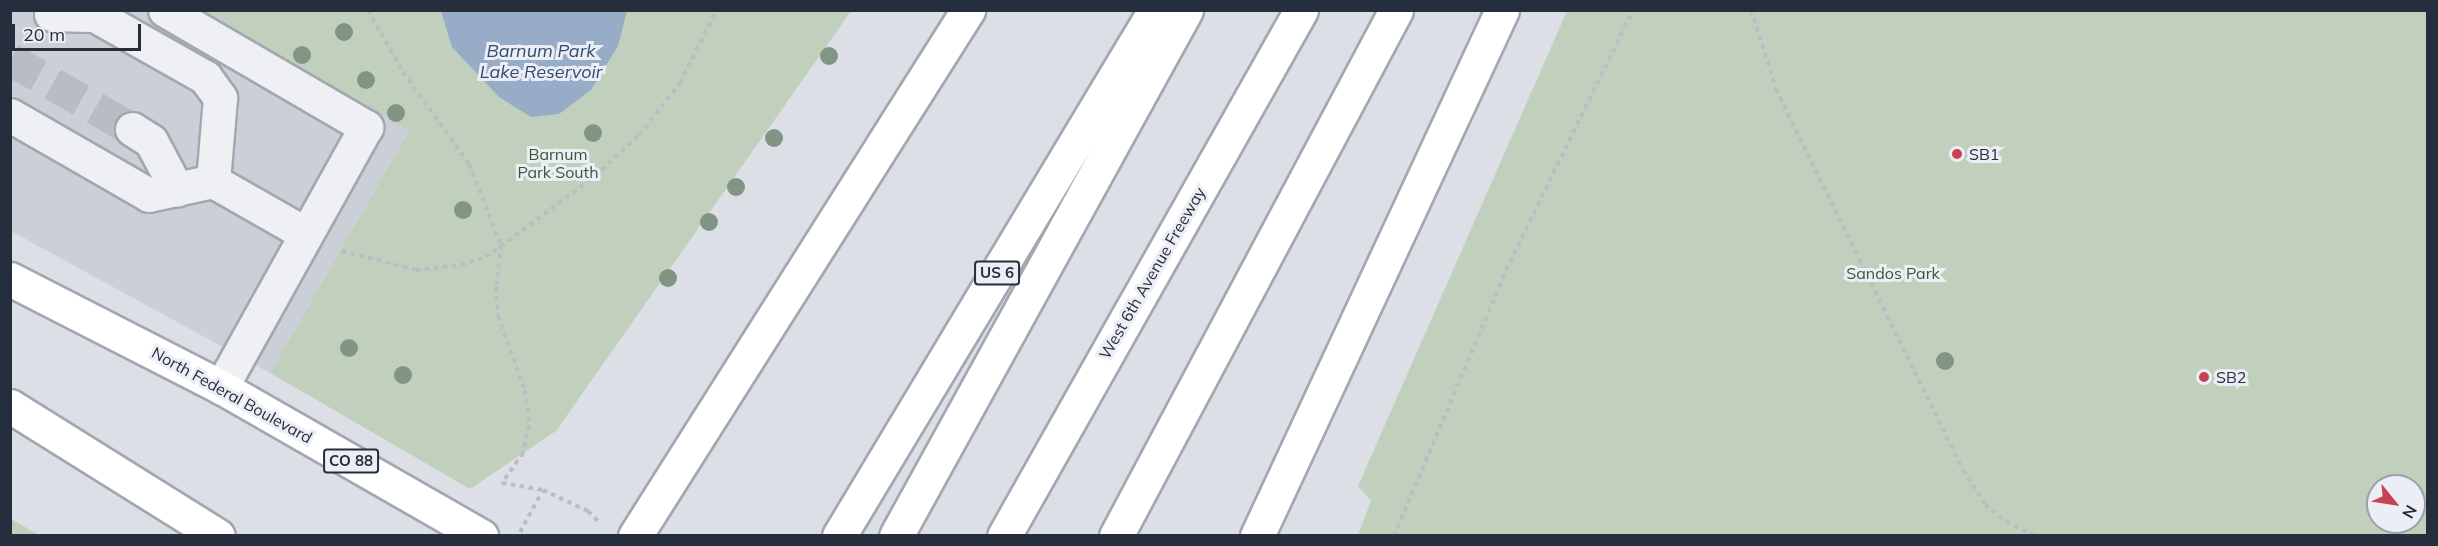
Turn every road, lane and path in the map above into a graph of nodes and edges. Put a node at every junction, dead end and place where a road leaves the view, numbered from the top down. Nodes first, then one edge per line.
1 (165, 10) edge
2 (368, 10) edge
3 (717, 10) edge
4 (968, 10) edge
5 (1155, 10) edge
6 (1186, 10) edge
7 (1301, 10) edge
8 (1396, 10) edge
9 (1502, 10) edge
10 (1634, 10) edge
11 (1751, 10) edge
12 (2422, 10) edge
13 (89, 13) edge
14 (2427, 13) edge
15 (51, 14) dead end
16 (10, 115) edge
17 (132, 129) tunnel mouth
18 (213, 181) junction
19 (177, 190) junction
20 (306, 234) junction
21 (501, 245) junction
22 (10, 279) edge
23 (221, 387) junction
24 (10, 406) edge
25 (543, 490) junction
26 (619, 531) edge
27 (218, 536) edge
28 (481, 536) edge
29 (518, 536) edge
30 (839, 536) edge
31 (896, 536) edge
32 (1004, 536) edge
33 (1116, 536) edge
34 (1257, 536) edge
35 (1394, 536) edge
36 (2036, 536) edge

1 - 20 lane
2 - 21 path
3 - 21 path
4 - 26 main road
5 - 30 main road, US 6
6 - 31 main road
7 - 32 main road, West 6th Avenue Freeway
8 - 33 main road
9 - 34 main road
10 - 35 path
11 - 36 path
12 - 14 path
13 - 15 lane
13 - 18 lane
16 - 19 lane
17 - 19 lane
18 - 19 lane
18 - 20 lane
20 - 21 path
20 - 23 lane
21 - 25 path
22 - 23 main road, North Federal Boulevard / CO 88
23 - 28 main road, North Federal Boulevard / CO 88
24 - 27 main road
25 - 26 path
25 - 29 path

